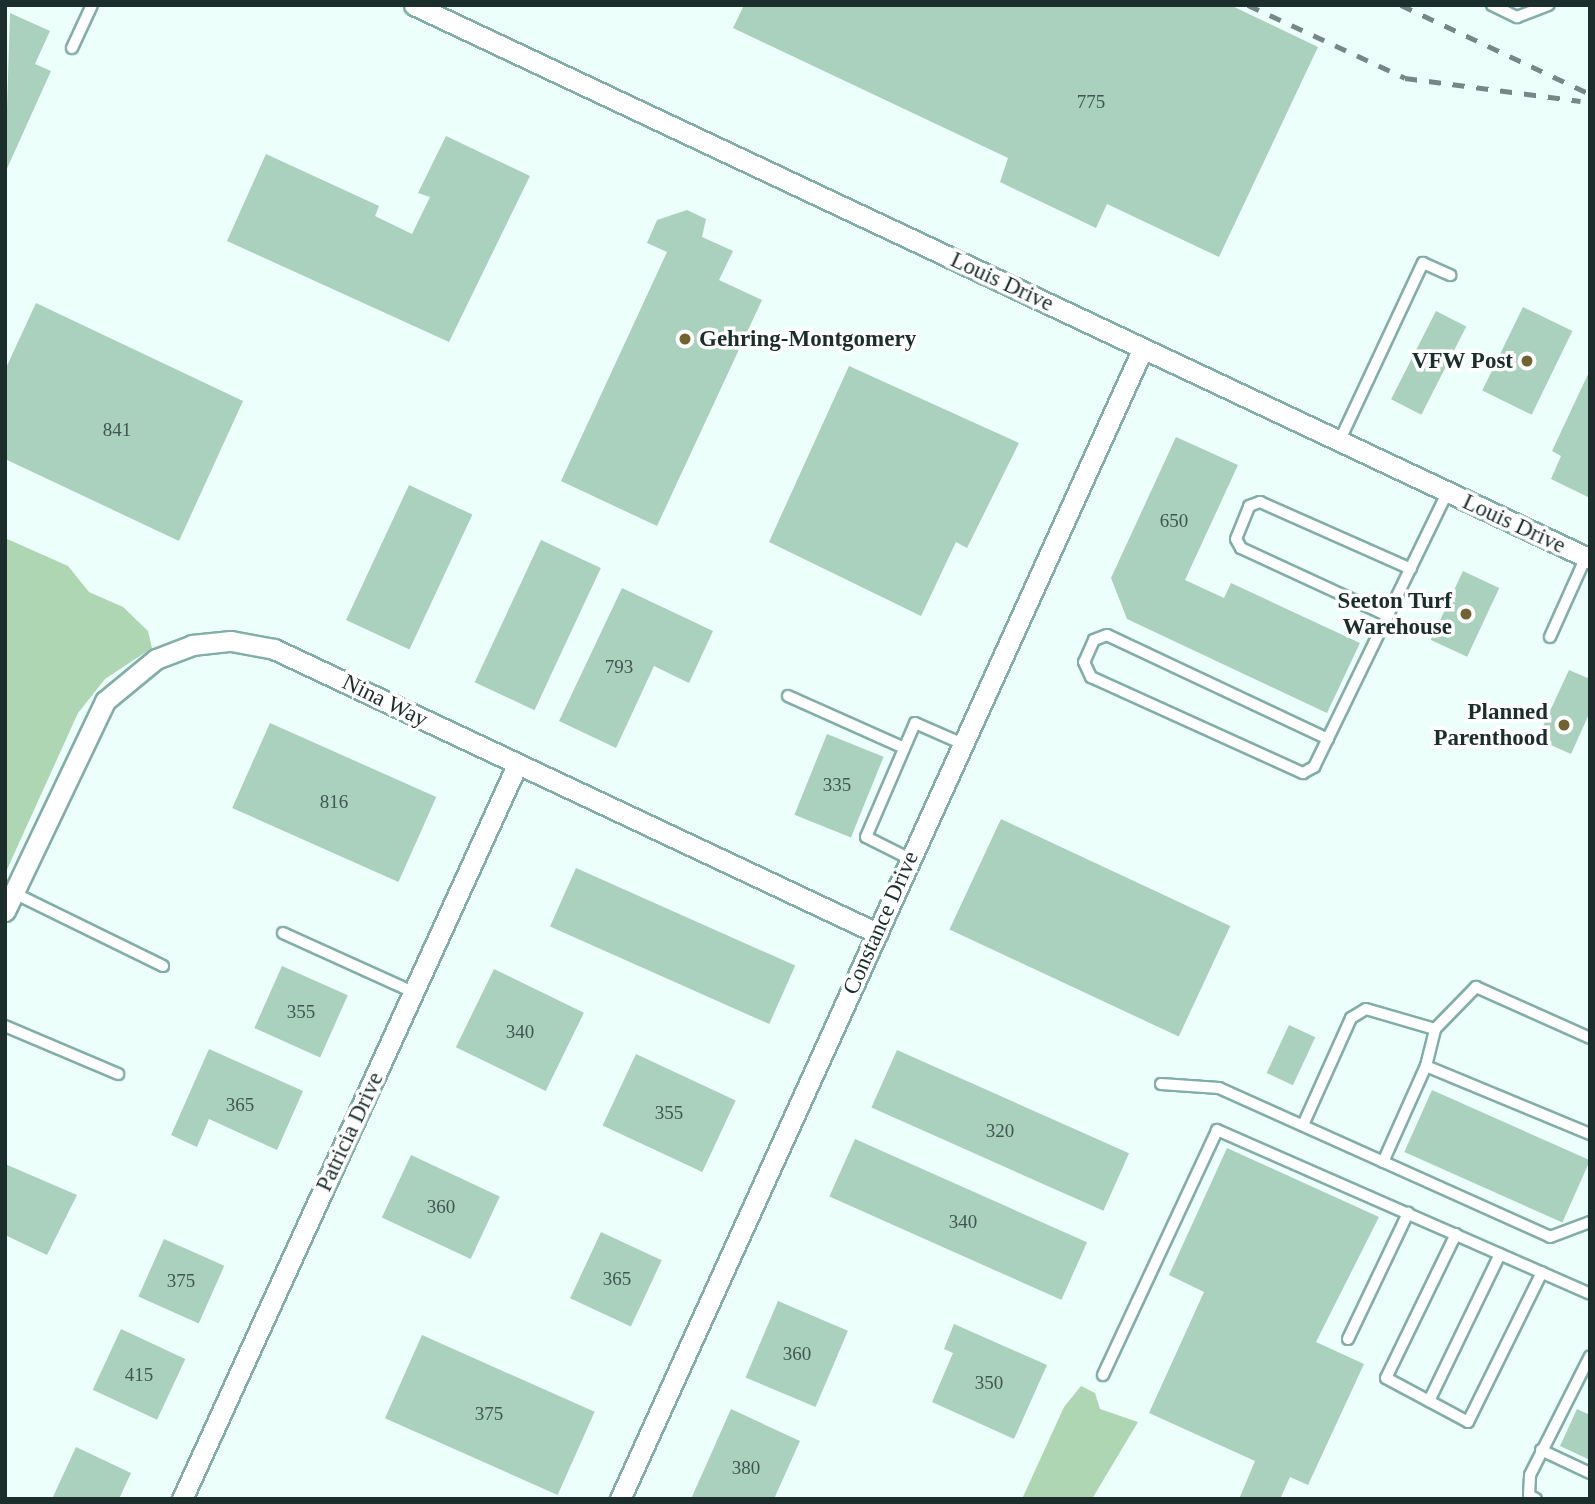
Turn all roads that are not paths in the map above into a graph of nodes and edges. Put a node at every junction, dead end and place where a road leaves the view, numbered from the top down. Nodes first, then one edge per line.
1 (92, 5) edge
2 (414, 5) edge
3 (1493, 5) edge
4 (1549, 5) edge
5 (72, 48) dead end
6 (1450, 275) dead end
7 (1143, 348) junction
8 (1339, 443) junction
9 (1447, 493) junction
10 (1588, 558) edge
11 (1410, 569) junction
12 (1388, 615) junction
13 (1550, 637) dead end
14 (788, 696) dead end
15 (1328, 739) junction
16 (963, 744) junction
17 (904, 748) junction
18 (517, 765) junction
19 (910, 859) junction
20 (9, 902) edge
21 (283, 933) dead end
22 (877, 933) junction
23 (163, 965) dead end
24 (414, 992) junction
25 (5, 1026) edge
26 (1435, 1029) junction
27 (1590, 1038) edge
28 (1426, 1066) junction
29 (118, 1074) dead end
30 (1161, 1084) dead end
31 (1303, 1125) junction
32 (1590, 1134) edge
33 (1383, 1161) junction
34 (1408, 1213) junction
35 (1590, 1222) edge
36 (1456, 1234) junction
37 (1500, 1254) junction
38 (1542, 1272) junction
39 (1590, 1294) edge
40 (1348, 1339) dead end
41 (1590, 1356) edge
42 (1103, 1376) dead end
43 (1429, 1401) junction
44 (1541, 1450) junction
45 (1590, 1473) edge
46 (182, 1499) edge
47 (620, 1499) edge
48 (1536, 1499) edge

1 - 5 lane
2 - 7 street, Louis Drive
3 - 4 lane
6 - 8 lane
7 - 8 street, Louis Drive
7 - 16 street, Constance Drive
8 - 9 street, Louis Drive
9 - 10 street, Louis Drive
9 - 11 lane
10 - 13 lane
11 - 12 lane
11 - 12 lane
12 - 15 lane
14 - 17 lane
15 - 15 lane
16 - 17 lane
16 - 19 street, Constance Drive
17 - 19 lane
18 - 20 street, Nina Way
18 - 22 street, Nina Way
18 - 24 street, Patricia Drive
19 - 22 street, Constance Drive
20 - 23 lane
21 - 24 lane
22 - 47 street, Constance Drive
24 - 46 street, Patricia Drive
25 - 29 lane
26 - 27 lane
26 - 28 lane
26 - 31 lane
28 - 32 lane
28 - 33 lane
30 - 31 lane
31 - 33 lane
33 - 35 lane
34 - 36 lane
34 - 40 lane
34 - 42 lane
36 - 37 lane
36 - 43 lane
37 - 38 lane
37 - 43 lane
38 - 39 lane
38 - 43 lane
41 - 44 lane
44 - 45 lane
44 - 48 lane

